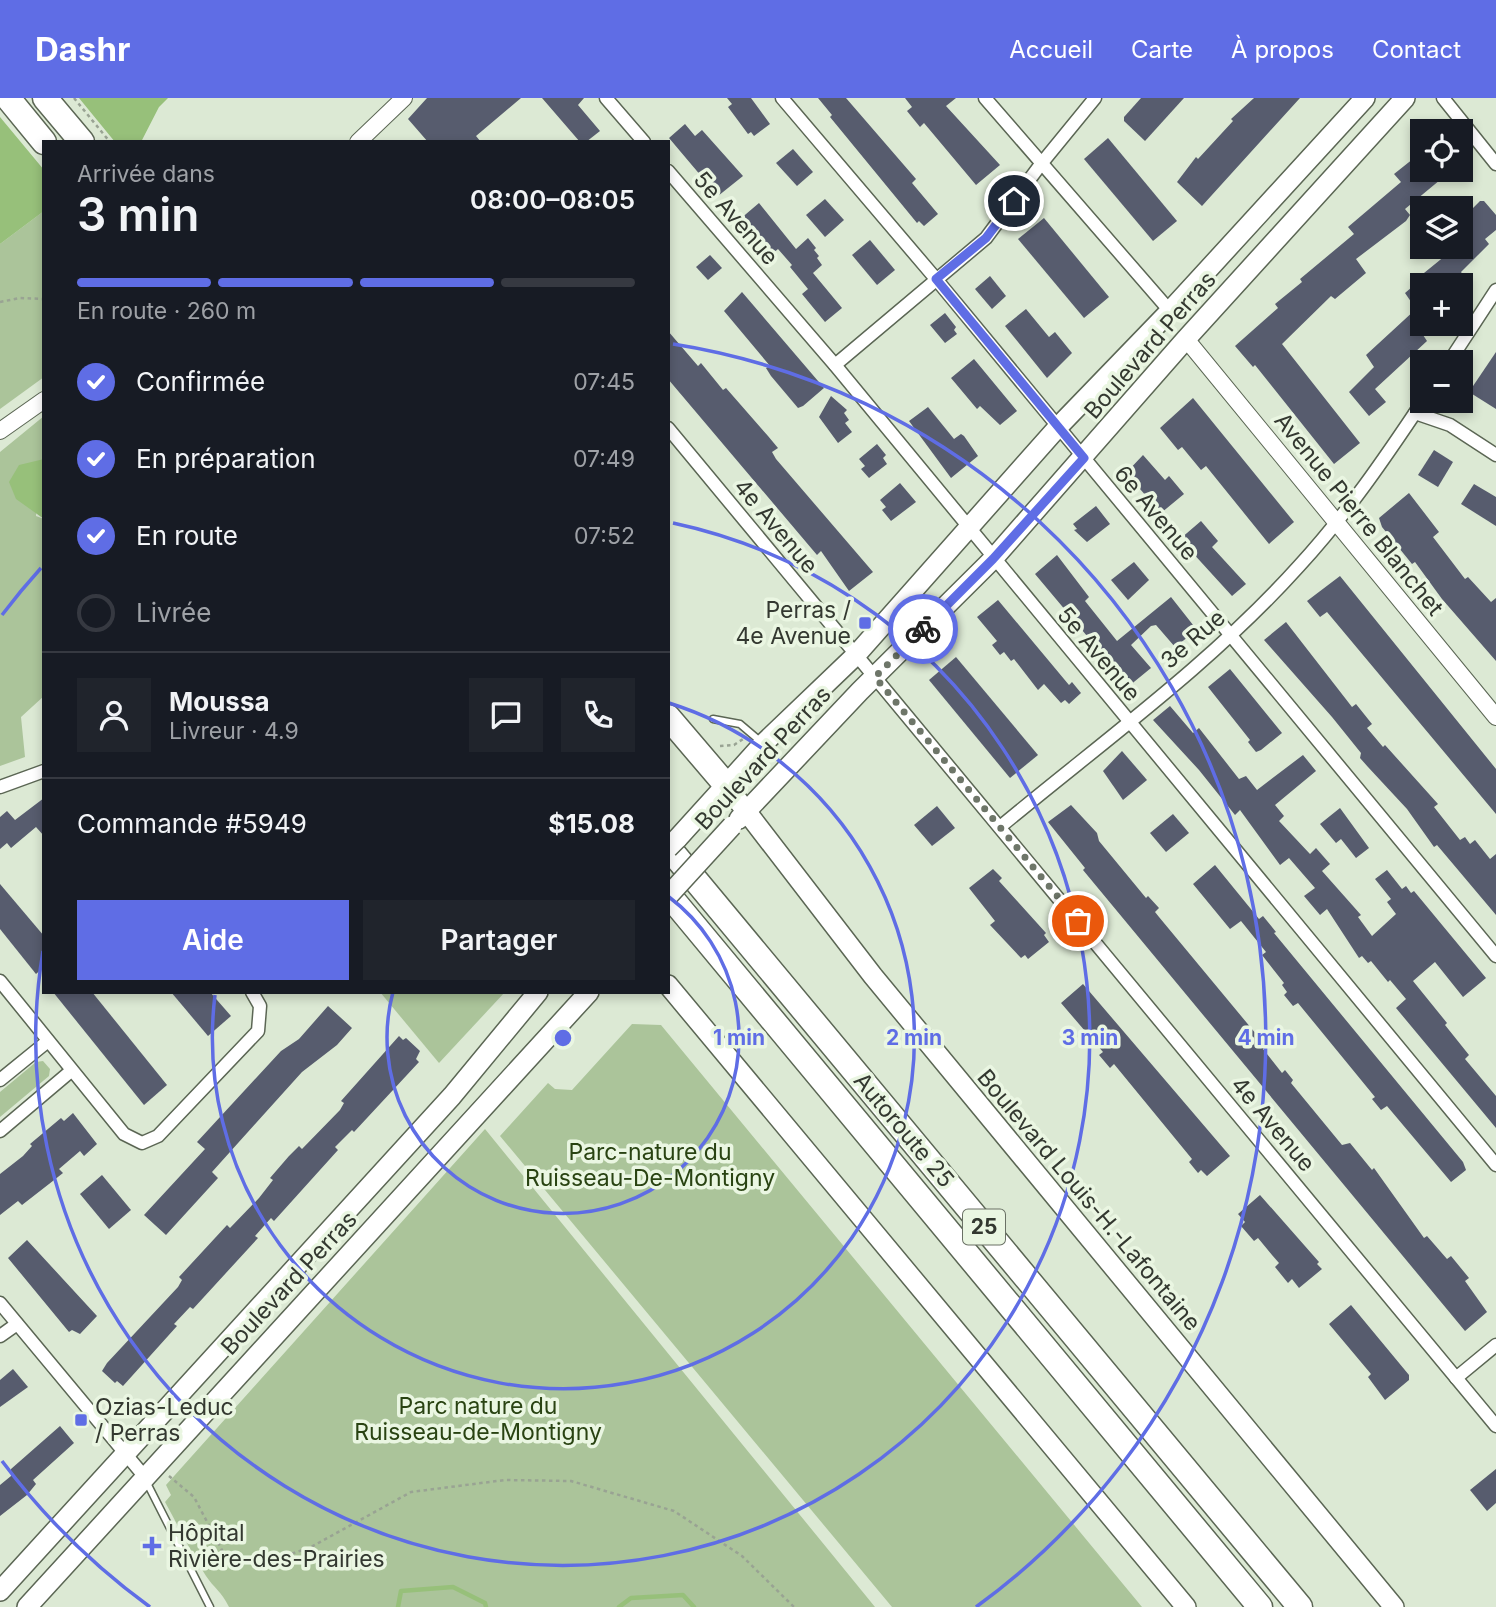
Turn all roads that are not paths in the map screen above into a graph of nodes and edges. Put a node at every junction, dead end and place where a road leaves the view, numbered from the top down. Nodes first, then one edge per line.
1 (8, 98) edge
2 (45, 98) edge
3 (404, 98) edge
4 (606, 98) edge
5 (782, 98) edge
6 (985, 98) edge
7 (1095, 98) edge
8 (1365, 98) edge
9 (1405, 98) edge
10 (1443, 98) edge
11 (42, 140) edge
12 (80, 140) edge
13 (360, 140) edge
14 (642, 140) edge
15 (1496, 163) edge
16 (1041, 164) junction
17 (670, 173) edge
18 (936, 279) junction
19 (1496, 290) edge
20 (1170, 311) junction
21 (1186, 339) junction
22 (1457, 350) edge
23 (835, 365) junction
24 (42, 401) edge
25 (1415, 413) joint
26 (1058, 428) junction
27 (670, 430) edge
28 (0, 431) edge
29 (1496, 455) edge
30 (1084, 458) junction
31 (1336, 523) junction
32 (968, 528) junction
33 (993, 559) junction
34 (1231, 636) junction
35 (856, 655) junction
36 (875, 677) junction
37 (1496, 718) edge
38 (713, 719) dead end
39 (670, 720) edge
40 (1128, 721) junction
41 (763, 744) junction
42 (42, 772) edge
43 (0, 788) edge
44 (720, 792) junction
45 (747, 812) junction
46 (1000, 827) junction
47 (670, 845) edge
48 (670, 849) edge
49 (670, 893) edge
50 (670, 897) edge
51 (1496, 956) edge
52 (0, 981) edge
53 (670, 987) edge
54 (254, 994) edge
55 (536, 994) edge
56 (587, 994) edge
57 (48, 1041) junction
58 (71, 1071) junction
59 (0, 1080) edge
60 (0, 1131) edge
61 (1496, 1165) edge
62 (0, 1303) edge
63 (17, 1324) junction
64 (0, 1336) edge
65 (1496, 1345) edge
66 (1457, 1378) junction
67 (1496, 1426) edge
68 (126, 1454) junction
69 (144, 1476) junction
70 (0, 1591) edge
71 (27, 1607) edge
72 (210, 1607) edge
73 (1186, 1607) edge
74 (1260, 1607) edge
75 (1300, 1607) edge
76 (1394, 1607) edge

1 - 11 highway
2 - 12 highway
3 - 13 street
4 - 14 street
5 - 18 street, 6e Avenue
6 - 16 street
7 - 16 street
8 - 20 main road, Boulevard Perras
9 - 21 main road, Boulevard Perras
10 - 15 street
16 - 18 street
16 - 20 street
17 - 23 street, 5e Avenue
18 - 23 street
18 - 26 street, 6e Avenue
19 - 22 street
20 - 26 main road, Boulevard Perras
21 - 30 main road, Boulevard Perras
21 - 31 street, Avenue Pierre Blanchet
23 - 32 street, 5e Avenue
24 - 28 street
25 - 29 street
25 - 31 street, 3e Rue
26 - 30 street, 6e Avenue
26 - 32 main road, Boulevard Perras
27 - 35 street, 4e Avenue
30 - 33 main road, Boulevard Perras
30 - 34 street, 6e Avenue
31 - 34 street, 3e Rue
31 - 37 street, Avenue Pierre Blanchet
32 - 33 street, 5e Avenue
32 - 35 main road, Boulevard Perras
33 - 36 main road, Boulevard Perras
33 - 40 street, 5e Avenue
34 - 40 street, 3e Rue
34 - 51 street, 6e Avenue
35 - 36 street, 4e Avenue
35 - 41 main road, Boulevard Perras
36 - 45 main road, Boulevard Perras
36 - 46 street, 4e Avenue
38 - 41 lane
39 - 44 highway
40 - 46 street, 3e Rue
40 - 61 street, 5e Avenue
41 - 44 main road, Boulevard Perras
42 - 43 street
44 - 45 main road, Boulevard Louis-H.-Lafontaine
44 - 47 main road, Boulevard Perras, bridge
45 - 49 main road, Boulevard Perras, bridge
45 - 76 main road, Boulevard Louis-H.-Lafontaine
46 - 66 street, 4e Avenue
48 - 75 highway, Autoroute 25 / 25
50 - 74 highway, Autoroute 25 / 25
52 - 57 street
53 - 73 main road
54 - 58 street
55 - 68 main road, Boulevard Perras
56 - 69 main road, Boulevard Perras
57 - 58 street
57 - 59 street
58 - 60 street
62 - 63 street
63 - 64 street
63 - 68 street
65 - 66 street
66 - 67 street, 4e Avenue
68 - 69 street
68 - 70 main road, Boulevard Perras
69 - 71 main road, Boulevard Perras
69 - 72 lane

